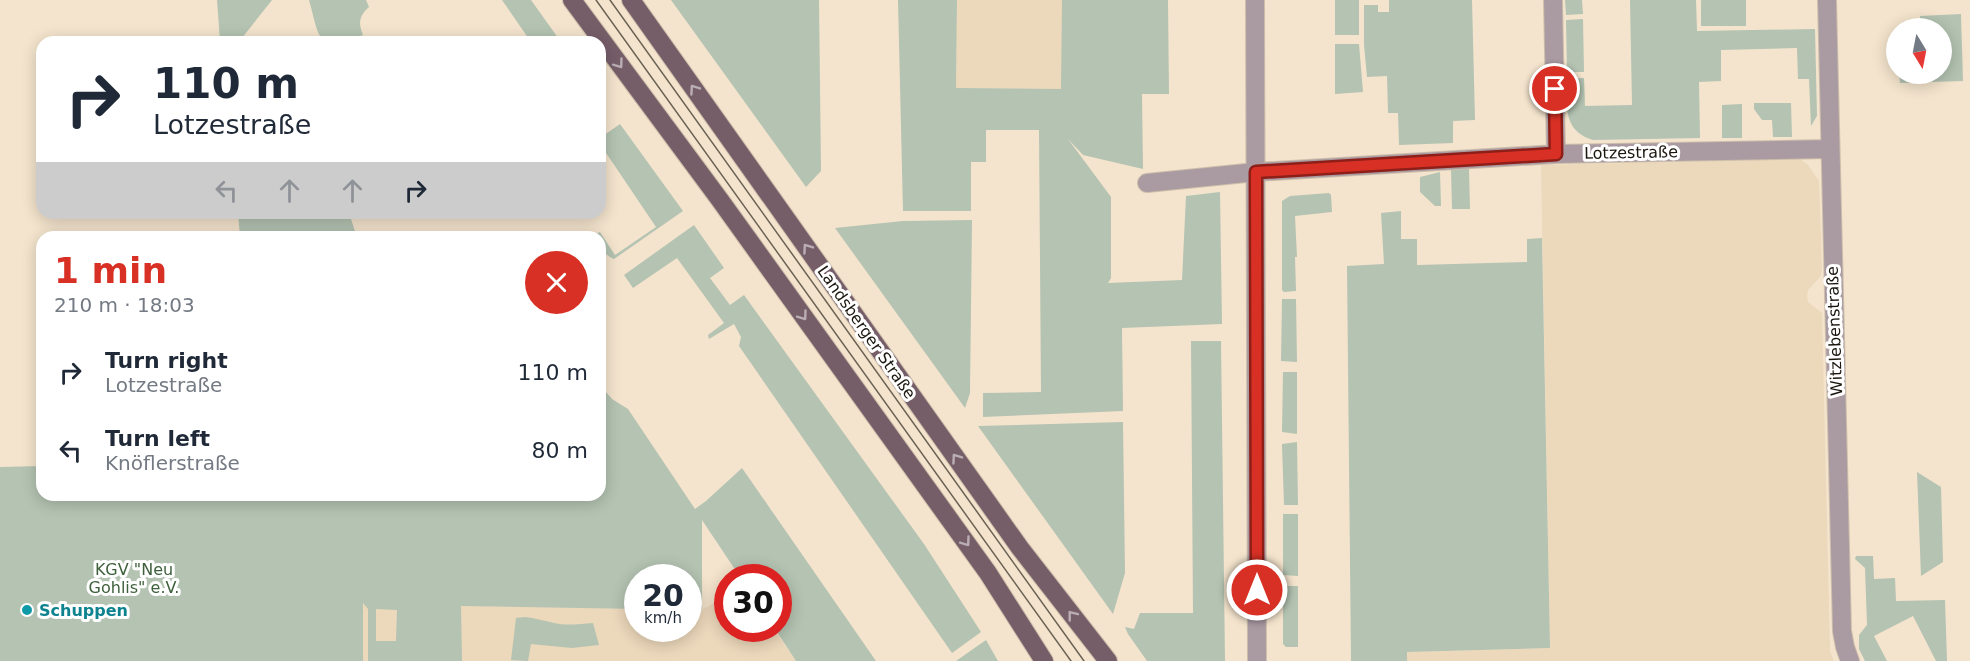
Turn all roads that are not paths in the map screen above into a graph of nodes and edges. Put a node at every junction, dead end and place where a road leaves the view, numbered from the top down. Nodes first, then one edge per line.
1 (572, 0) edge
2 (631, 0) edge
3 (1255, 0) edge
4 (1553, 0) edge
5 (1827, 0) edge
6 (599, 36) edge
7 (606, 46) edge
8 (1829, 148) junction
9 (1556, 154) junction
10 (1256, 172) junction
11 (1147, 183) dead end
12 (1044, 661) edge
13 (1108, 661) edge
14 (1257, 661) edge
15 (1850, 661) edge

1 -> 6 main road
13 -> 2 main road, Landsberger Straße
3 - 10 street
4 - 9 street
5 - 8 street, Witzlebenstraße
7 -> 12 main road
8 - 9 street, Lotzestraße
8 - 15 street, Witzlebenstraße
9 - 10 street, Lotzestraße
10 - 11 street, Lotzestraße
10 - 14 street

